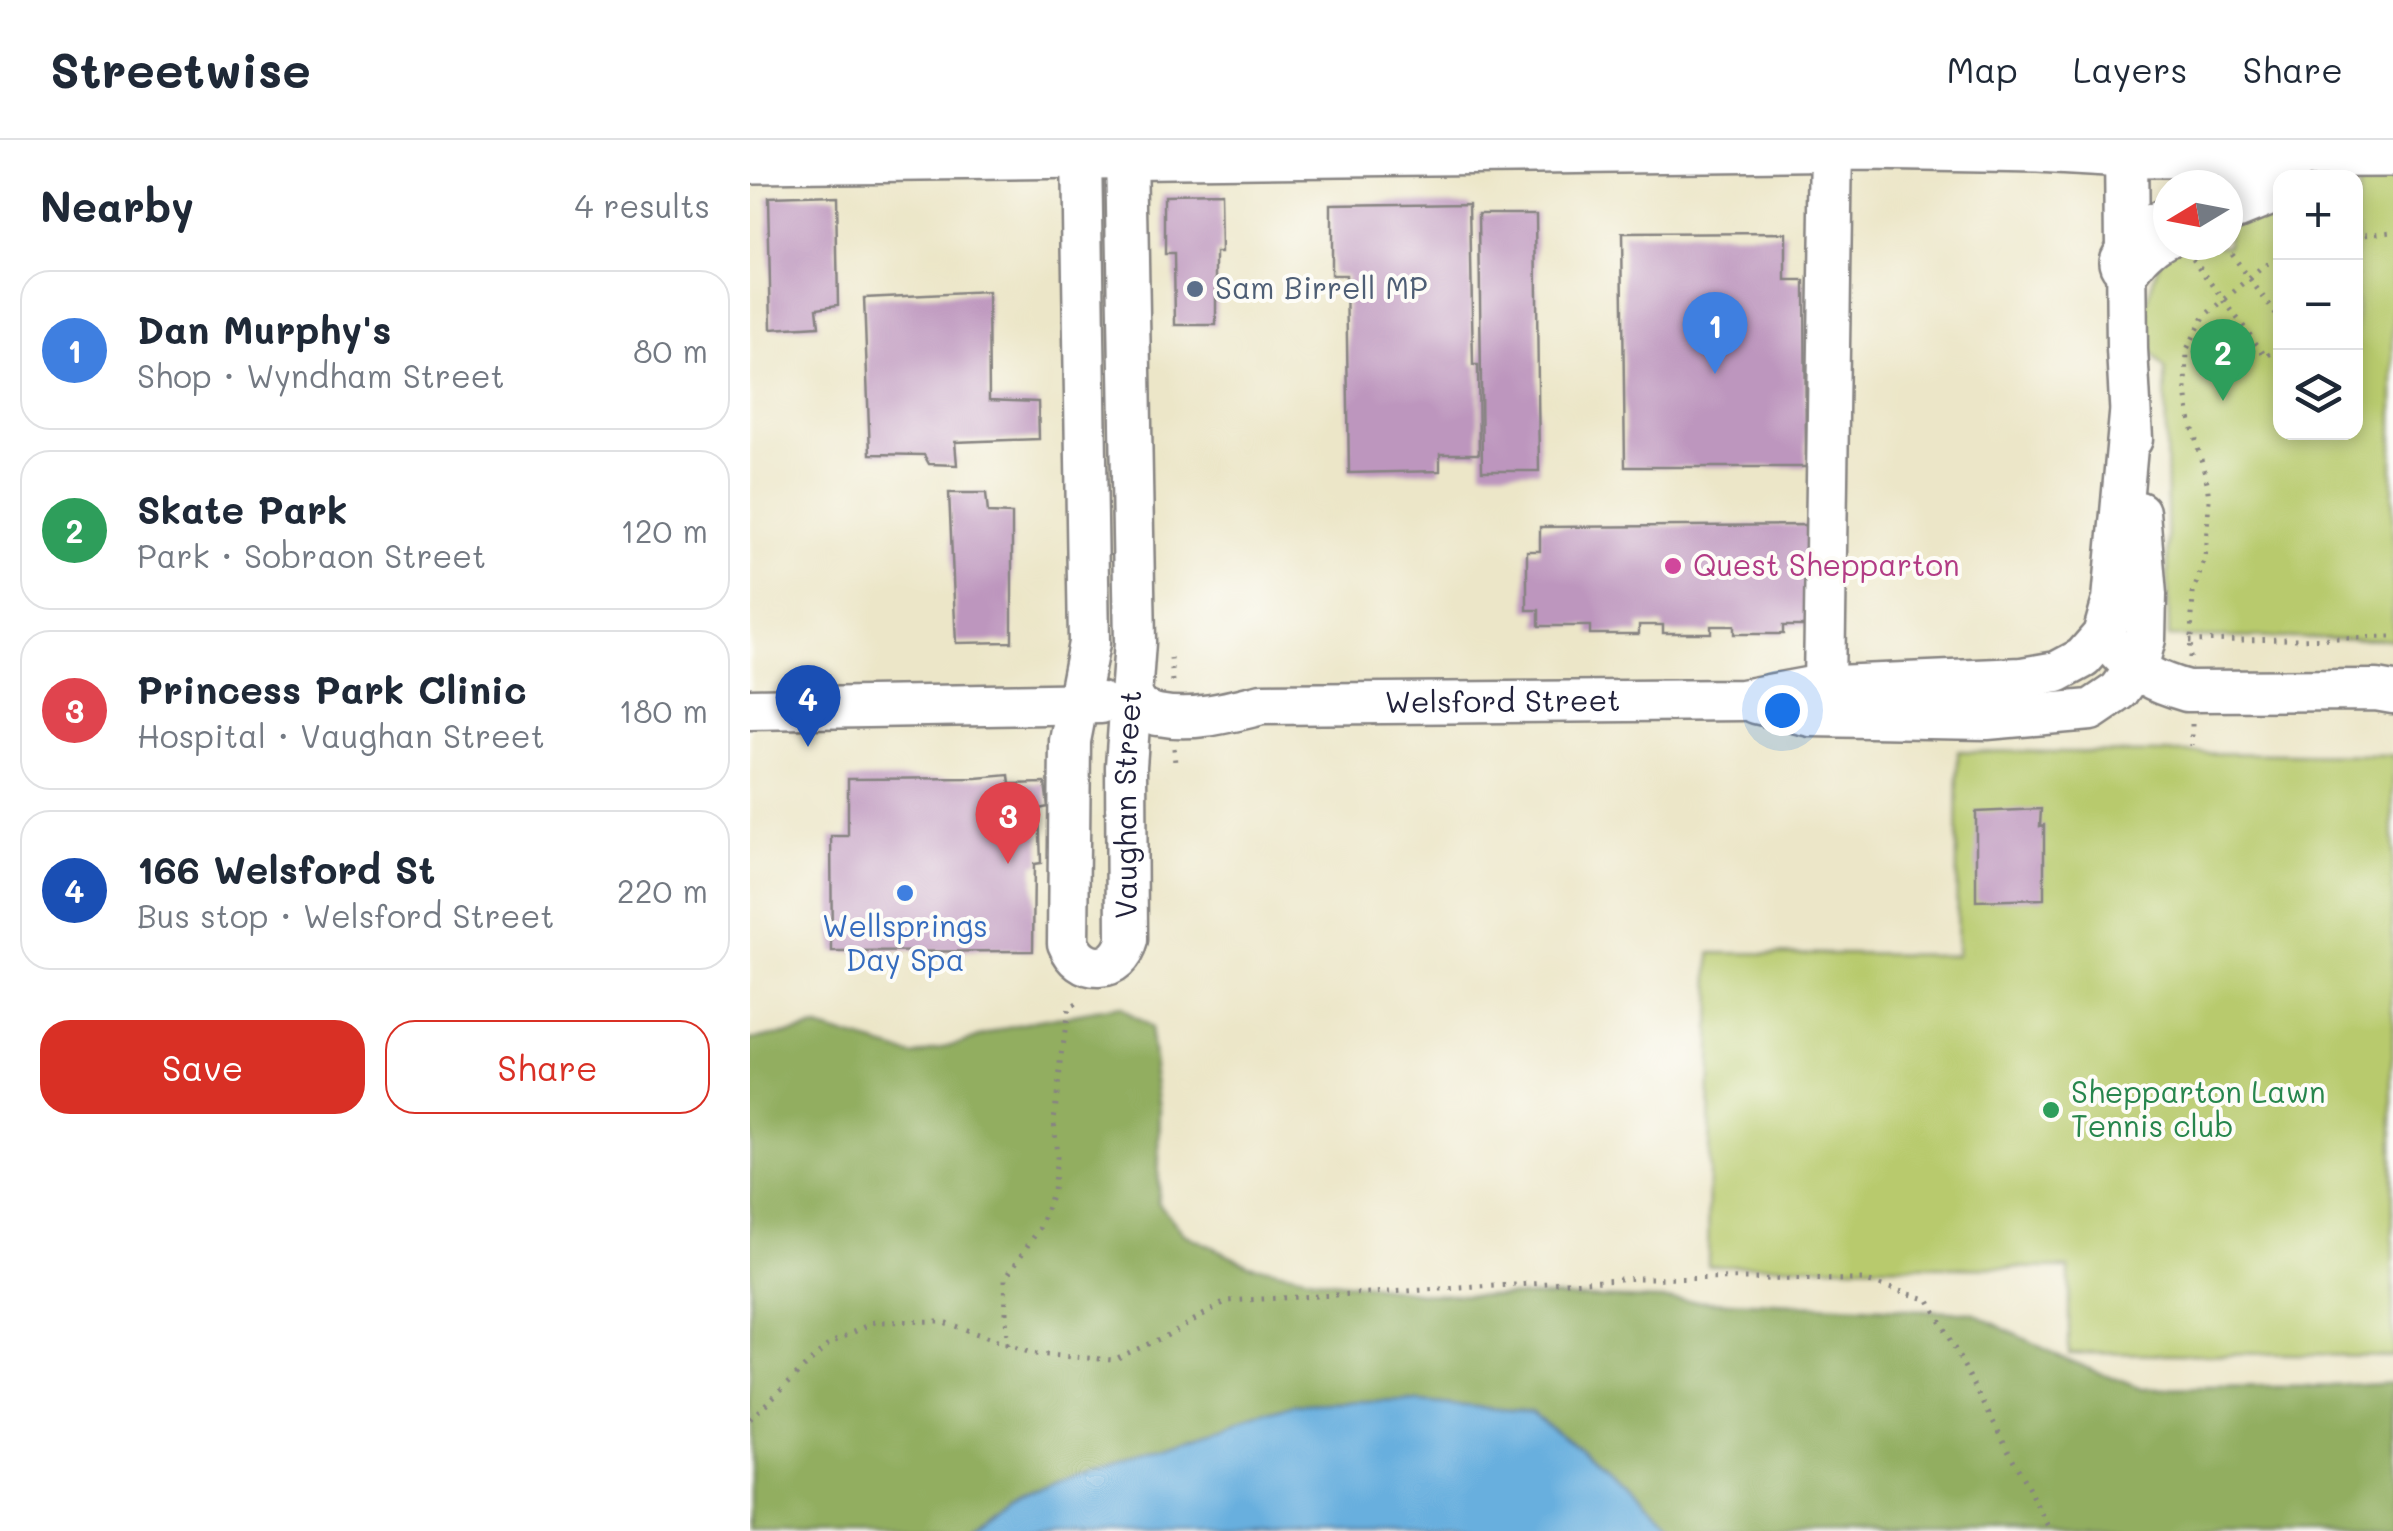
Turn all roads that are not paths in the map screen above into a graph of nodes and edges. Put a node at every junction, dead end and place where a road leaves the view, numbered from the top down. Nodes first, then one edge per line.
1 (1832, 143) junction
2 (2124, 143) edge
3 (1104, 146) edge
4 (2379, 149) edge
5 (750, 156) edge
6 (2317, 170) edge
7 (2273, 185) edge
8 (2243, 197) edge
9 (2153, 234) edge
10 (2127, 261) junction
11 (1130, 379) junction
12 (1085, 380) junction
13 (2130, 415) junction
14 (2103, 634) junction
15 (2134, 669) junction
16 (1824, 686) junction
17 (2393, 692) edge
18 (1742, 700) junction
19 (1129, 702) junction
20 (1078, 703) junction
21 (750, 709) edge

1 - 2 highway
1 - 3 highway
1 - 16 street
2 - 4 highway
2 - 10 street
3 - 5 highway
3 - 11 street, Vaughan Street
3 - 12 street, Vaughan Street
4 - 6 highway
7 - 8 highway
9 - 10 highway
10 - 13 street
11 - 12 street
11 - 19 street, Vaughan Street
12 - 20 street, Vaughan Street
13 - 14 street
13 - 15 street
14 - 15 street
14 - 16 street, Welsford Street
15 - 17 street
15 - 18 street, Welsford Street
16 - 18 street, Welsford Street
18 - 19 street, Welsford Street
19 - 20 street, Welsford Street
19 - 20 street, Vaughan Street
20 - 21 street, Welsford Street

